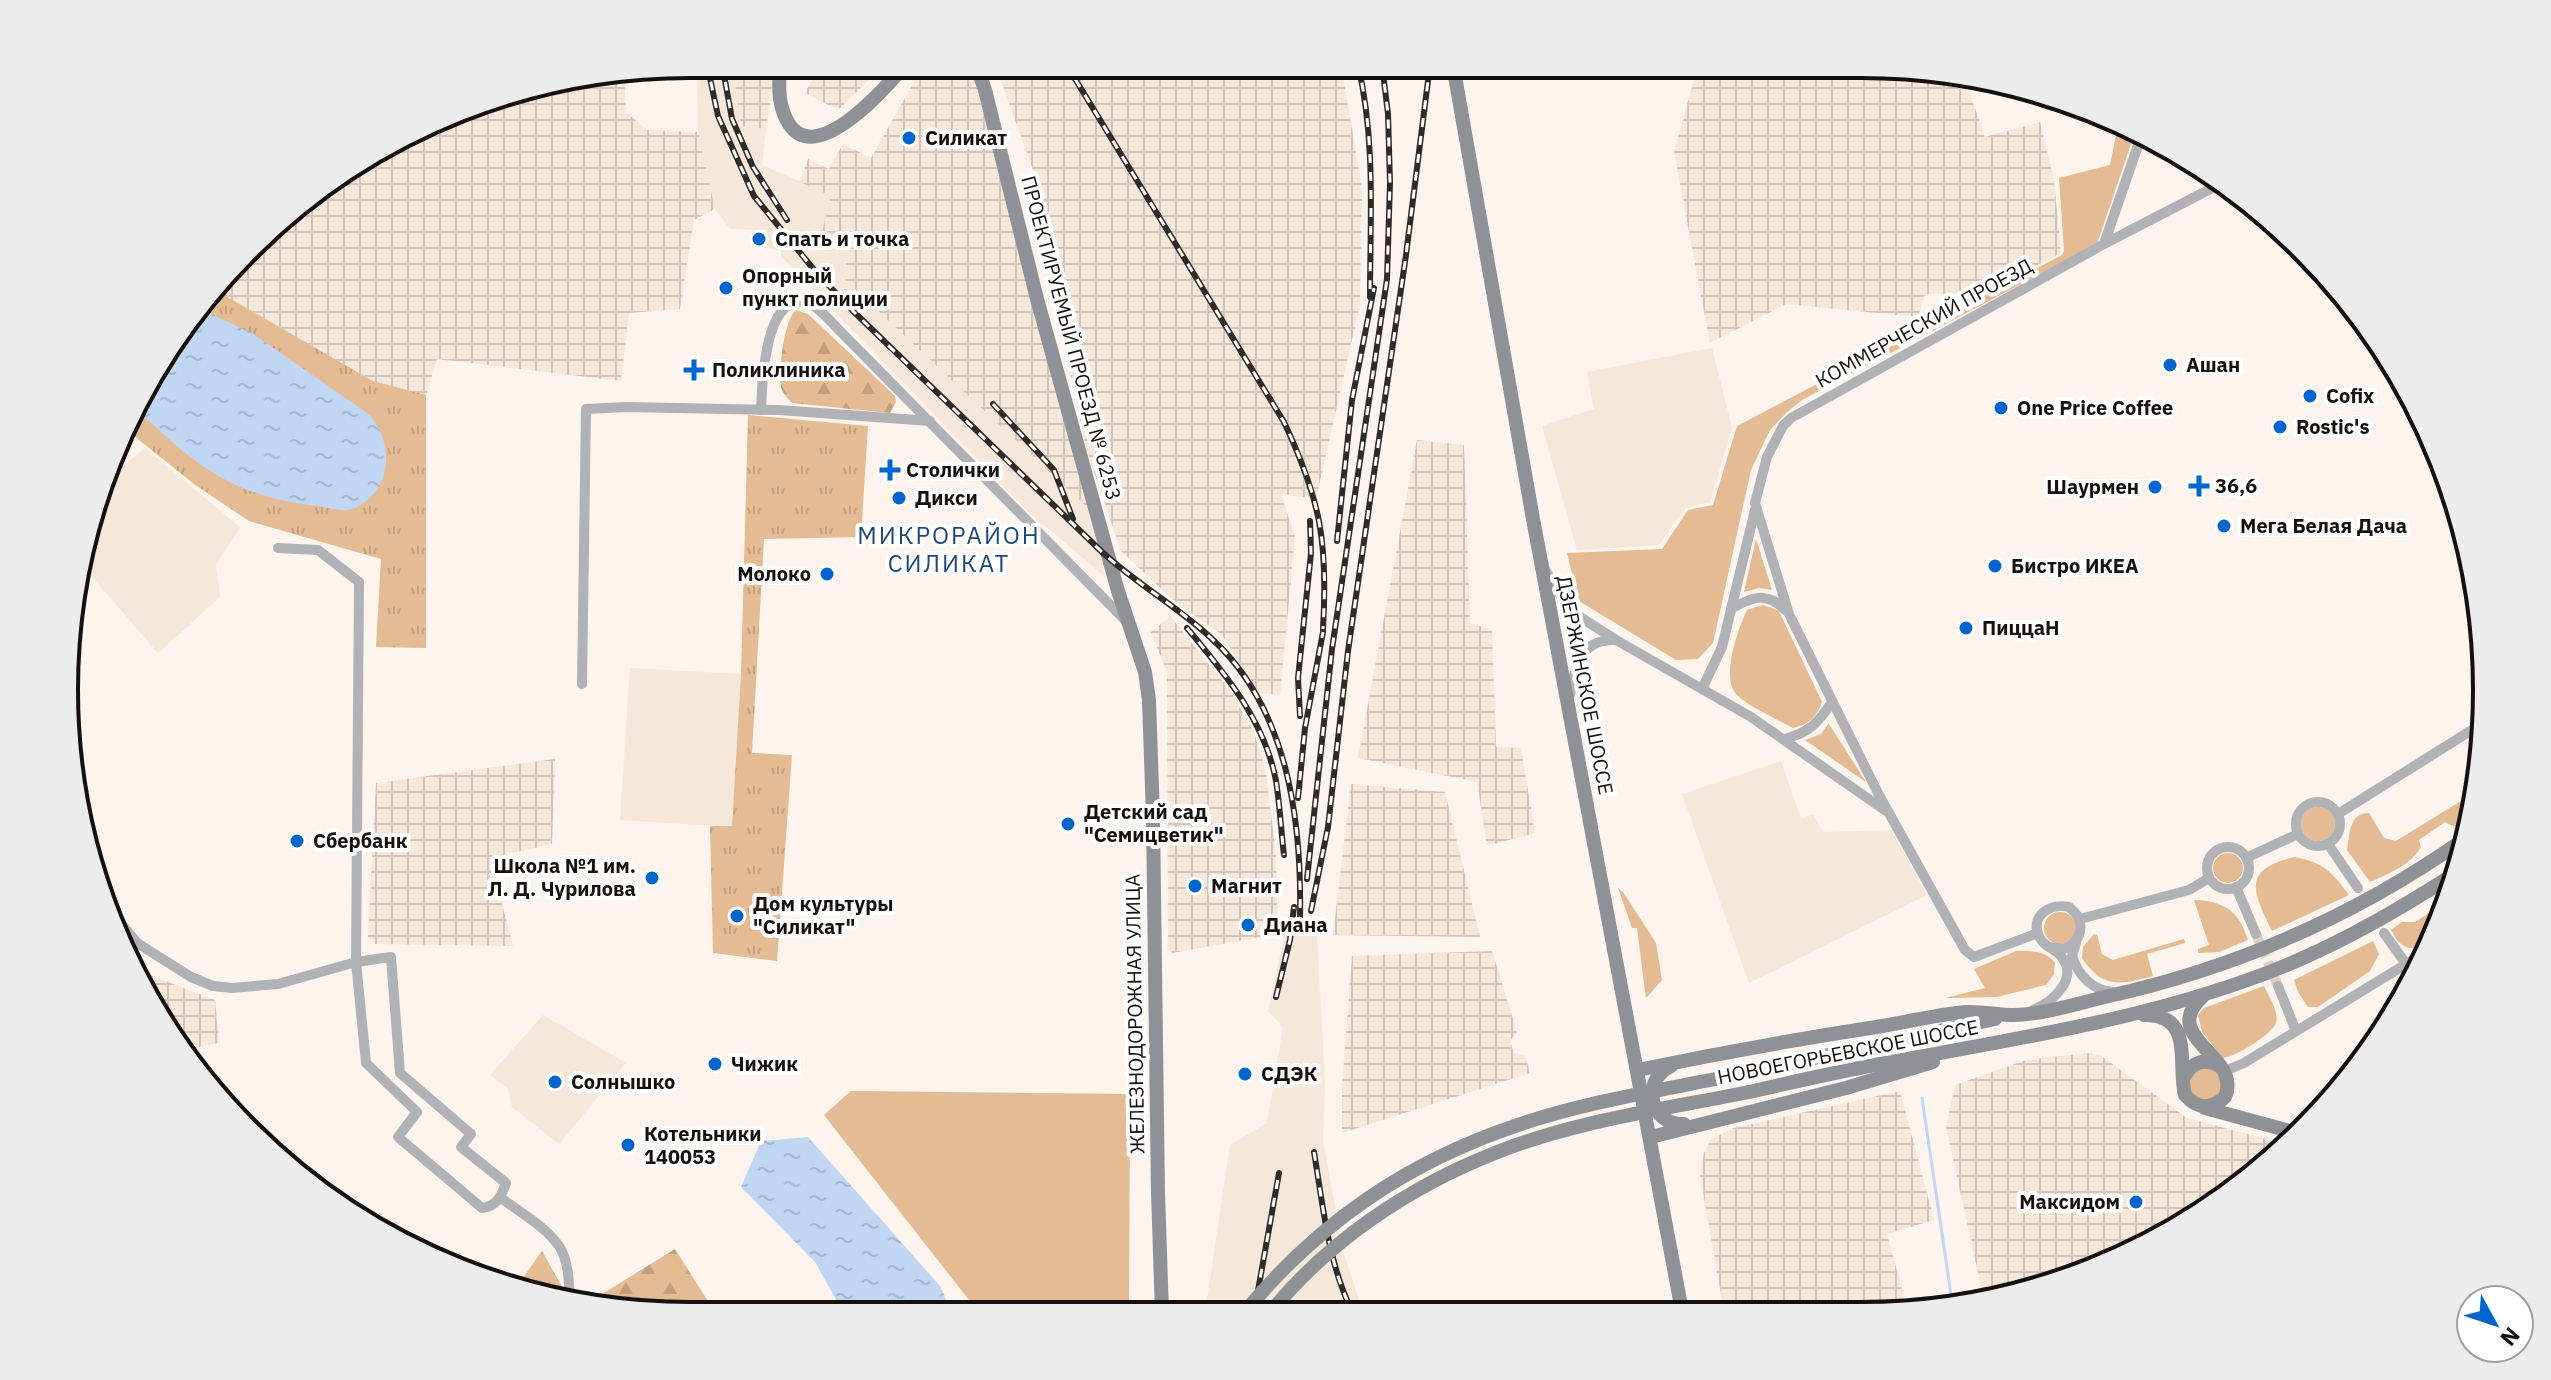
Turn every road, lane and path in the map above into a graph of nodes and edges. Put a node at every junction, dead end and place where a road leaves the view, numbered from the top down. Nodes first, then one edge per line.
1 (780, 78) edge
2 (893, 78) edge
3 (981, 78) edge
4 (1455, 78) edge
5 (2138, 144) edge
6 (2212, 188) edge
7 (2104, 244) junction
8 (761, 410) junction
9 (930, 421) junction
10 (1755, 508) junction
11 (278, 548) dead end
12 (1540, 554) junction
13 (1731, 609) junction
14 (1789, 614) junction
15 (1128, 623) junction
16 (1616, 640) junction
17 (582, 684) dead end
18 (1702, 689) junction
19 (1832, 702) junction
20 (1568, 703) junction
21 (2472, 730) edge
22 (1784, 739) junction
23 (2338, 814) junction
24 (1890, 815) junction
25 (2298, 834) junction
26 (2328, 844) junction
27 (2452, 848) edge
28 (2246, 858) junction
29 (2209, 878) junction
30 (2443, 881) edge
31 (2441, 886) edge
32 (2236, 887) junction
33 (2358, 888) dead end
34 (2429, 890) junction
35 (2080, 919) junction
36 (129, 933) edge
37 (2038, 933) junction
38 (2384, 933) dead end
39 (2256, 934) tunnel mouth
40 (2077, 940) junction
41 (2049, 947) junction
42 (356, 962) junction
43 (2410, 962) edge
44 (2406, 964) junction
45 (2278, 986) tunnel mouth
46 (2130, 992) junction
47 (2203, 995) junction
48 (2020, 1014) junction
49 (2123, 1016) junction
50 (2296, 1031) junction
51 (2030, 1037) junction
52 (1695, 1059) junction
53 (2223, 1068) junction
54 (1638, 1070) junction
55 (2184, 1077) junction
56 (2228, 1089) junction
57 (2199, 1106) junction
58 (2250, 1120) junction
59 (1705, 1123) junction
60 (2286, 1130) edge
61 (1651, 1137) junction
62 (501, 1198) junction
63 (569, 1289) edge
64 (1162, 1302) edge
65 (1254, 1302) edge
66 (1280, 1302) edge
67 (1680, 1302) edge

1 - 2 main road
3 - 15 main road, ПРОЕКТИРУЕМЫЙ ПРОЕЗД № 6253
4 - 12 main road, ДЗЕРЖИНСКОЕ ШОССЕ
5 - 7 street
6 - 7 street, КОММЕРЧЕСКИЙ ПРОЕЗД
7 - 10 street, КОММЕРЧЕСКИЙ ПРОЕЗД
8 - 9 street
8 - 9 street
8 - 17 street
9 - 15 street
10 - 13 street
10 - 14 street, КОММЕРЧЕСКИЙ ПРОЕЗД
11 - 42 street
12 - 16 street
12 - 20 main road, ДЗЕРЖИНСКОЕ ШОССЕ
13 - 14 street
13 - 18 street
14 - 19 street, КОММЕРЧЕСКИЙ ПРОЕЗД
15 - 64 main road, ЖЕЛЕЗНОДОРОЖНАЯ УЛИЦА
16 - 18 street
16 - 20 street
18 - 22 street
19 - 22 street
19 - 24 street, КОММЕРЧЕСКИЙ ПРОЕЗД
20 - 54 main road, ДЗЕРЖИНСКОЕ ШОССЕ
21 - 23 street
22 - 24 street
23 - 25 street
23 - 26 street
24 - 37 street, КОММЕРЧЕСКИЙ ПРОЕЗД
25 - 26 street
25 - 28 street
26 - 33 street
27 - 46 main road, НОВОЕГОРЬЕВСКОЕ ШОССЕ
28 - 29 street
28 - 32 street
29 - 32 street
29 - 35 street
30 - 34 main road, НОВОЕГОРЬЕВСКОЕ ШОССЕ
31 - 34 street
32 - 39 street
34 - 47 main road, НОВОЕГОРЬЕВСКОЕ ШОССЕ
35 - 37 street
35 - 40 street
36 - 42 street
37 - 41 street
38 - 44 street
40 - 41 street
40 - 46 street
41 - 48 street
42 - 62 street
42 - 62 street
43 - 44 street
44 - 50 street
45 - 50 street
46 - 48 main road, НОВОЕГОРЬЕВСКОЕ ШОССЕ
47 - 49 main road, НОВОЕГОРЬЕВСКОЕ ШОССЕ
47 - 53 main road
48 - 52 main road
48 - 65 main road, НОВОЕГОРЬЕВСКОЕ ШОССЕ, bridge
49 - 51 main road, НОВОЕГОРЬЕВСКОЕ ШОССЕ
49 - 55 main road
50 - 53 street
51 - 59 main road
51 - 66 main road, НОВОЕГОРЬЕВСКОЕ ШОССЕ, bridge
52 - 54 main road
52 - 59 main road
53 - 55 main road
53 - 56 main road
54 - 61 main road, ДЗЕРЖИНСКОЕ ШОССЕ
55 - 57 main road
56 - 57 main road
56 - 58 main road
57 - 58 main road
58 - 60 main road
59 - 61 main road
61 - 67 main road, ДЗЕРЖИНСКОЕ ШОССЕ
62 - 63 street

